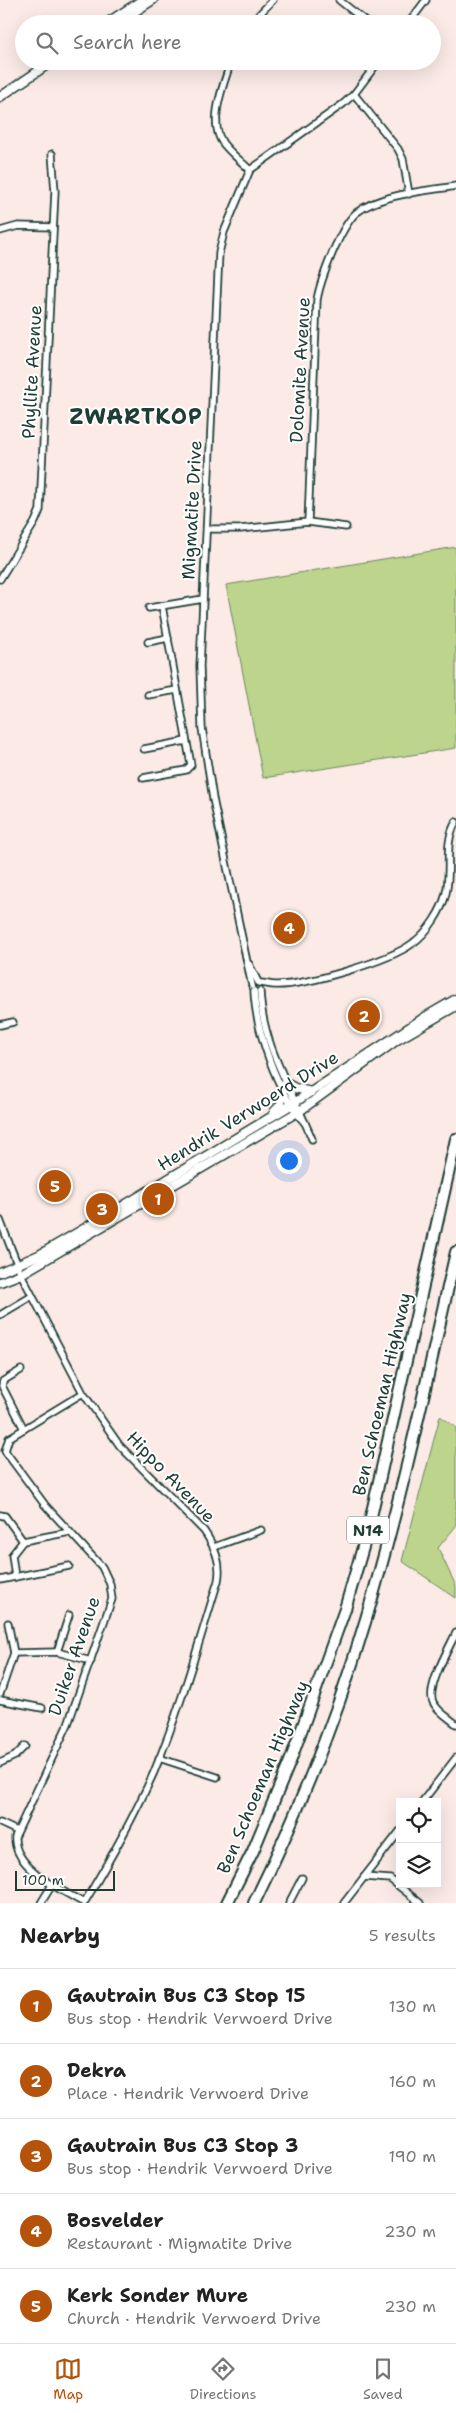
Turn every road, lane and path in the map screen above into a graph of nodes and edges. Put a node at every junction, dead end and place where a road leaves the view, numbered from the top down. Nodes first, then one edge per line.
1 (153, 0) edge
2 (273, 0) edge
3 (339, 0) edge
4 (426, 0) edge
5 (144, 2) edge
6 (121, 15) edge
7 (127, 15) edge
8 (259, 15) edge
9 (358, 15) edge
10 (415, 15) edge
11 (40, 70) edge
12 (228, 70) edge
13 (373, 70) edge
14 (354, 94) junction
15 (0, 97) edge
16 (52, 154) dead end
17 (250, 170) junction
18 (456, 186) edge
19 (409, 194) junction
20 (52, 227) junction
21 (0, 231) edge
22 (308, 522) junction
23 (346, 527) dead end
24 (207, 529) junction
25 (0, 577) edge
26 (203, 599) junction
27 (162, 606) junction
28 (150, 608) dead end
29 (168, 638) junction
30 (148, 642) dead end
31 (177, 690) junction
32 (148, 695) dead end
33 (186, 741) junction
34 (144, 749) dead end
35 (143, 778) dead end
36 (456, 822) edge
37 (257, 987) junction
38 (456, 999) edge
39 (456, 1006) edge
40 (13, 1022) dead end
41 (0, 1026) edge
42 (285, 1086) junction
43 (311, 1092) junction
44 (293, 1103) junction
45 (299, 1112) junction
46 (270, 1117) junction
47 (312, 1139) dead end
48 (456, 1140) edge
49 (0, 1220) edge
50 (456, 1252) edge
51 (19, 1270) junction
52 (0, 1272) edge
53 (0, 1282) edge
54 (32, 1296) junction
55 (0, 1315) edge
56 (21, 1370) dead end
57 (83, 1393) junction
58 (24, 1429) junction
59 (9, 1438) junction
60 (0, 1442) edge
61 (2, 1450) edge
62 (0, 1515) edge
63 (262, 1530) dead end
64 (70, 1532) junction
65 (22, 1541) junction
66 (214, 1547) junction
67 (69, 1566) dead end
68 (15, 1577) junction
69 (0, 1580) edge
70 (69, 1615) dead end
71 (8, 1623) dead end
72 (456, 1633) edge
73 (57, 1652) junction
74 (14, 1653) junction
75 (91, 1661) junction
76 (0, 1694) edge
77 (0, 1700) edge
78 (42, 1708) dead end
79 (456, 1724) edge
80 (26, 1746) dead end
81 (159, 1758) junction
82 (456, 1758) edge
83 (0, 1763) edge
84 (217, 1777) dead end
85 (425, 1798) edge
86 (0, 1823) edge
87 (17, 1831) junction
88 (396, 1836) edge
89 (364, 1877) junction
90 (302, 1878) dead end
91 (52, 1885) junction
92 (41, 1903) edge
93 (84, 1903) edge
94 (227, 1903) edge
95 (254, 1903) edge
96 (289, 1903) edge
97 (344, 1903) edge
98 (420, 1903) edge

1 - 5 main road
2 - 8 street
3 - 9 street
4 - 10 street
5 - 6 main road
5 - 7 main road
11 - 15 main road
12 - 17 street
13 - 14 street
14 - 17 street
14 - 19 street
16 - 20 street, Phyllite Avenue
17 - 24 street, Migmatite Drive
18 - 19 street, Dolomite Avenue
19 - 22 street, Dolomite Avenue
20 - 21 street
20 - 25 street, Phyllite Avenue
22 - 23 street
22 - 24 street
24 - 26 street, Migmatite Drive
26 - 27 street
26 - 37 street, Migmatite Drive
27 - 28 street
27 - 29 street
29 - 30 street
29 - 31 street
31 - 32 street
31 - 33 street
33 - 34 street
33 - 35 street
36 - 37 street
37 - 42 street, Migmatite Drive
38 - 43 main road, Hendrik Verwoerd Drive
39 - 45 main road, Hendrik Verwoerd Drive
40 - 41 street
42 - 43 main road
42 - 44 street, Migmatite Drive
42 - 46 main road
43 - 44 main road, Hendrik Verwoerd Drive
44 - 45 street, Migmatite Drive
44 - 46 main road, Hendrik Verwoerd Drive
45 - 47 street, Migmatite Drive
45 - 51 main road, Hendrik Verwoerd Drive
46 - 51 main road, Hendrik Verwoerd Drive
48 - 94 highway, Ben Schoeman Highway / N14
49 - 51 street, Hippo Avenue
50 - 95 highway, N14
51 - 52 main road, Hendrik Verwoerd Drive
51 - 53 main road, Hendrik Verwoerd Drive
51 - 54 street, Hippo Avenue
54 - 55 street
54 - 57 street, Hippo Avenue
56 - 58 street
57 - 58 street
57 - 66 street, Hippo Avenue
58 - 59 street
59 - 60 street
59 - 61 street, Duiker Avenue
61 - 64 street, Duiker Avenue
62 - 65 street
63 - 66 street
64 - 65 street
64 - 75 street, Duiker Avenue
65 - 68 street
66 - 81 street, Hippo Avenue
67 - 68 street
68 - 69 street
70 - 73 street
71 - 74 street
72 - 79 street
73 - 74 street
73 - 75 street
74 - 76 street
75 - 87 street, Duiker Avenue
77 - 78 street
80 - 83 street
81 - 84 street
81 - 93 street, Hippo Avenue
82 - 85 street
86 - 87 street
87 - 91 street
88 - 89 street
89 - 97 street
89 - 98 street
90 - 96 street
91 - 92 street
91 - 93 street

